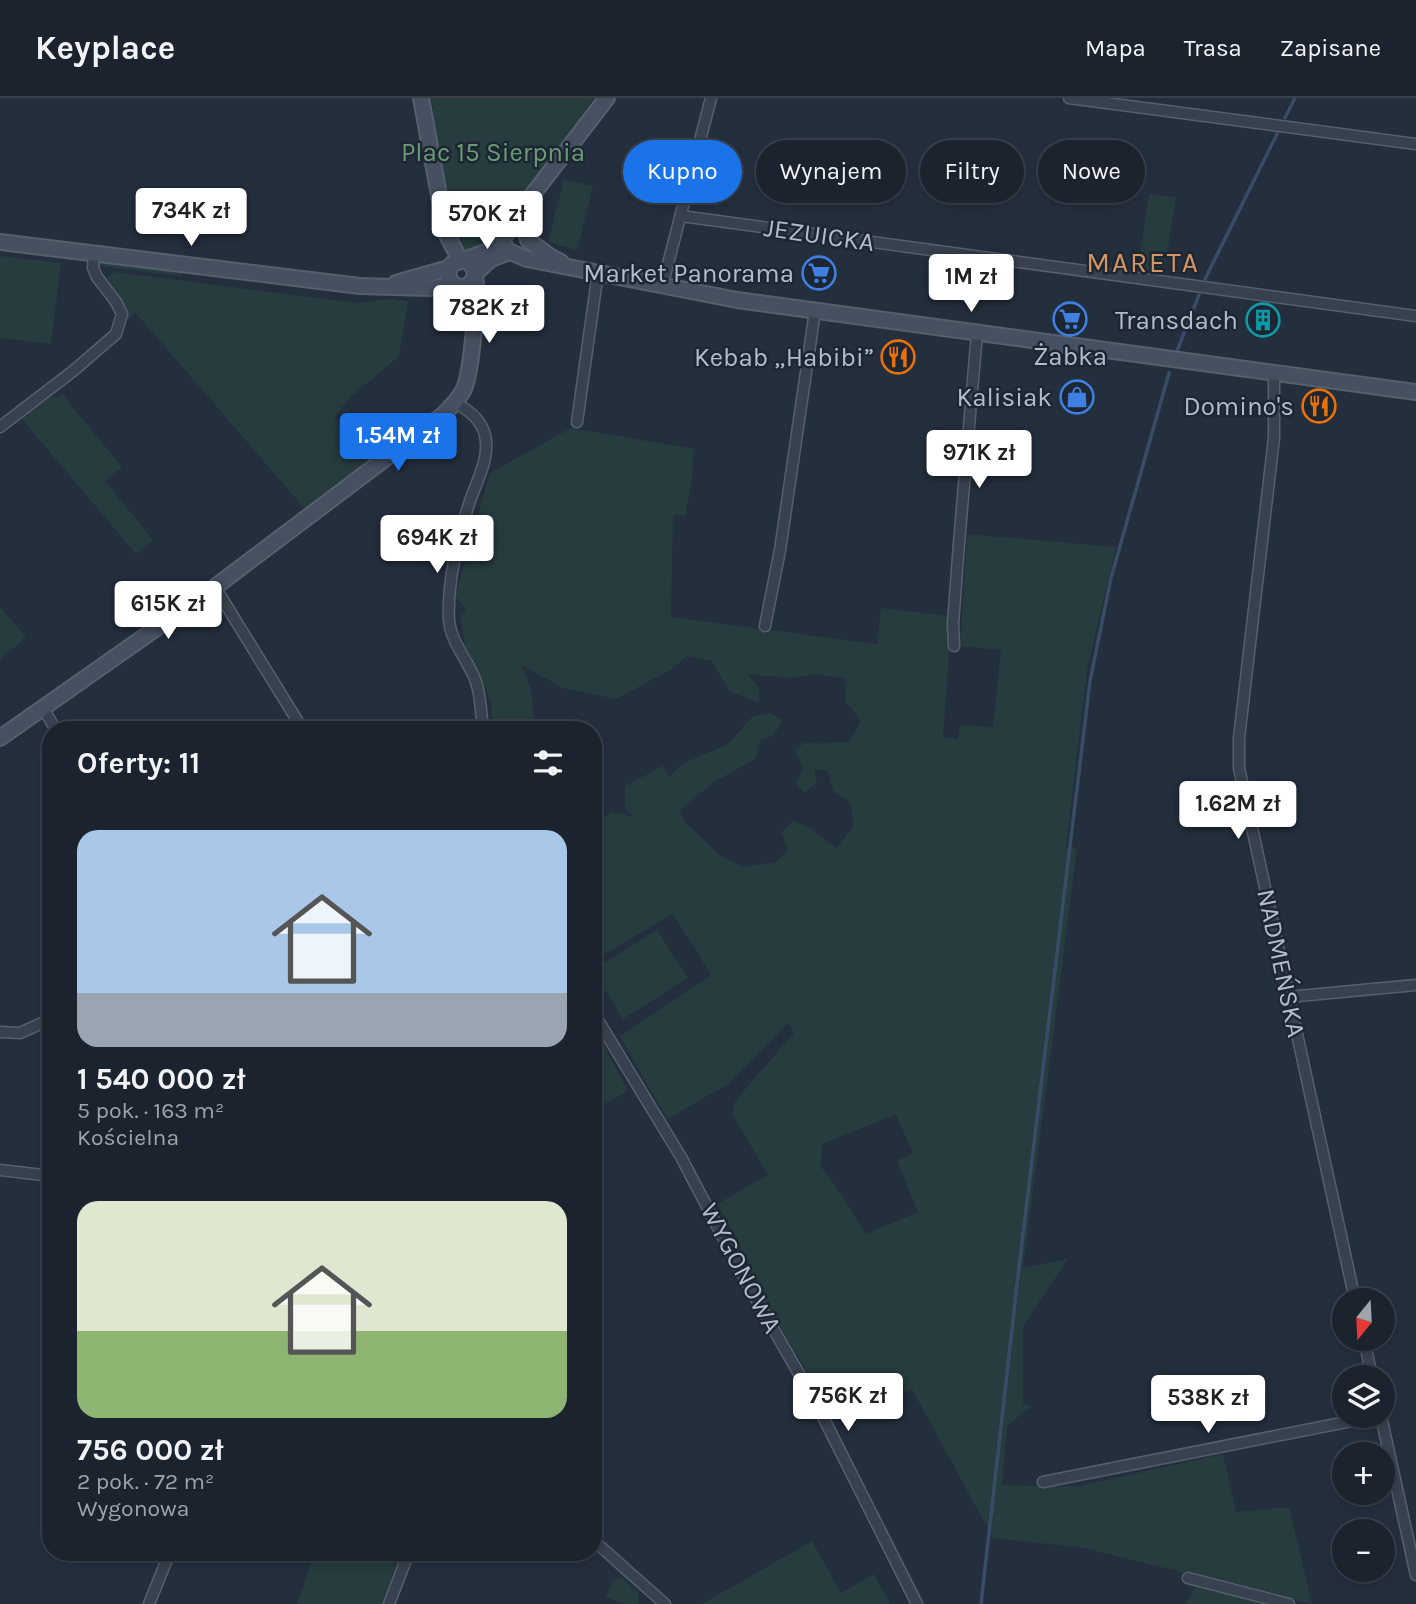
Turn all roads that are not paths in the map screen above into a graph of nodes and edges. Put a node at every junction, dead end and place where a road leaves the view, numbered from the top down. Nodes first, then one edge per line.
1 (421, 98) edge
2 (607, 98) edge
3 (711, 98) edge
4 (1069, 98) edge
5 (1416, 144) edge
6 (542, 182) junction
7 (681, 216) junction
8 (507, 233) junction
9 (528, 238) junction
10 (0, 242) edge
11 (514, 253) junction
12 (94, 254) junction
13 (457, 263) junction
14 (576, 268) junction
15 (598, 272) junction
16 (475, 276) junction
17 (456, 286) junction
18 (379, 287) junction
19 (662, 287) junction
20 (815, 311) junction
21 (1416, 316) edge
22 (977, 333) junction
23 (1274, 374) junction
24 (1416, 391) edge
25 (460, 406) junction
26 (578, 422) dead end
27 (0, 427) edge
28 (215, 587) junction
29 (765, 626) dead end
30 (954, 646) dead end
31 (43, 708) junction
32 (51, 721) edge
33 (297, 721) edge
34 (482, 721) edge
35 (0, 738) edge
36 (1416, 985) edge
37 (1289, 997) junction
38 (42, 1023) edge
39 (602, 1027) edge
40 (0, 1032) edge
41 (0, 1170) edge
42 (42, 1175) edge
43 (1352, 1288) edge
44 (1332, 1425) edge
45 (1382, 1428) edge
46 (1043, 1482) dead end
47 (602, 1548) edge
48 (166, 1561) edge
49 (406, 1561) edge
50 (1416, 1575) edge
51 (1188, 1578) dead end
52 (149, 1604) edge
53 (389, 1604) edge
54 (665, 1604) edge
55 (917, 1604) edge
56 (1289, 1604) edge

1 - 13 street
2 - 6 street
3 - 7 street
4 - 5 street
6 - 8 street
6 - 9 street
7 - 19 street
7 - 21 street, JEZUICKA
8 - 9 street
8 - 11 street
8 - 13 street
9 - 11 street
9 - 14 street
10 - 12 street
11 - 14 street
11 - 16 street
12 - 18 street
12 - 27 street
13 - 16 street
13 - 17 street
13 - 18 street
14 - 15 street
15 - 19 street
15 - 26 street
16 - 17 street
16 - 25 street
17 - 18 street
17 - 25 street
19 - 20 street
20 - 22 street
20 - 29 street
22 - 23 street
22 - 30 street
23 - 24 street
23 - 37 street, NADMEŃSKA
25 - 28 street
25 - 34 street
28 - 31 street
28 - 33 street
31 - 32 street
31 - 35 street
36 - 37 street
37 - 43 street, NADMEŃSKA
38 - 40 street
39 - 55 street, WYGONOWA
41 - 42 street
44 - 46 street
45 - 50 street
47 - 54 street
48 - 52 street
49 - 53 street
51 - 56 street

